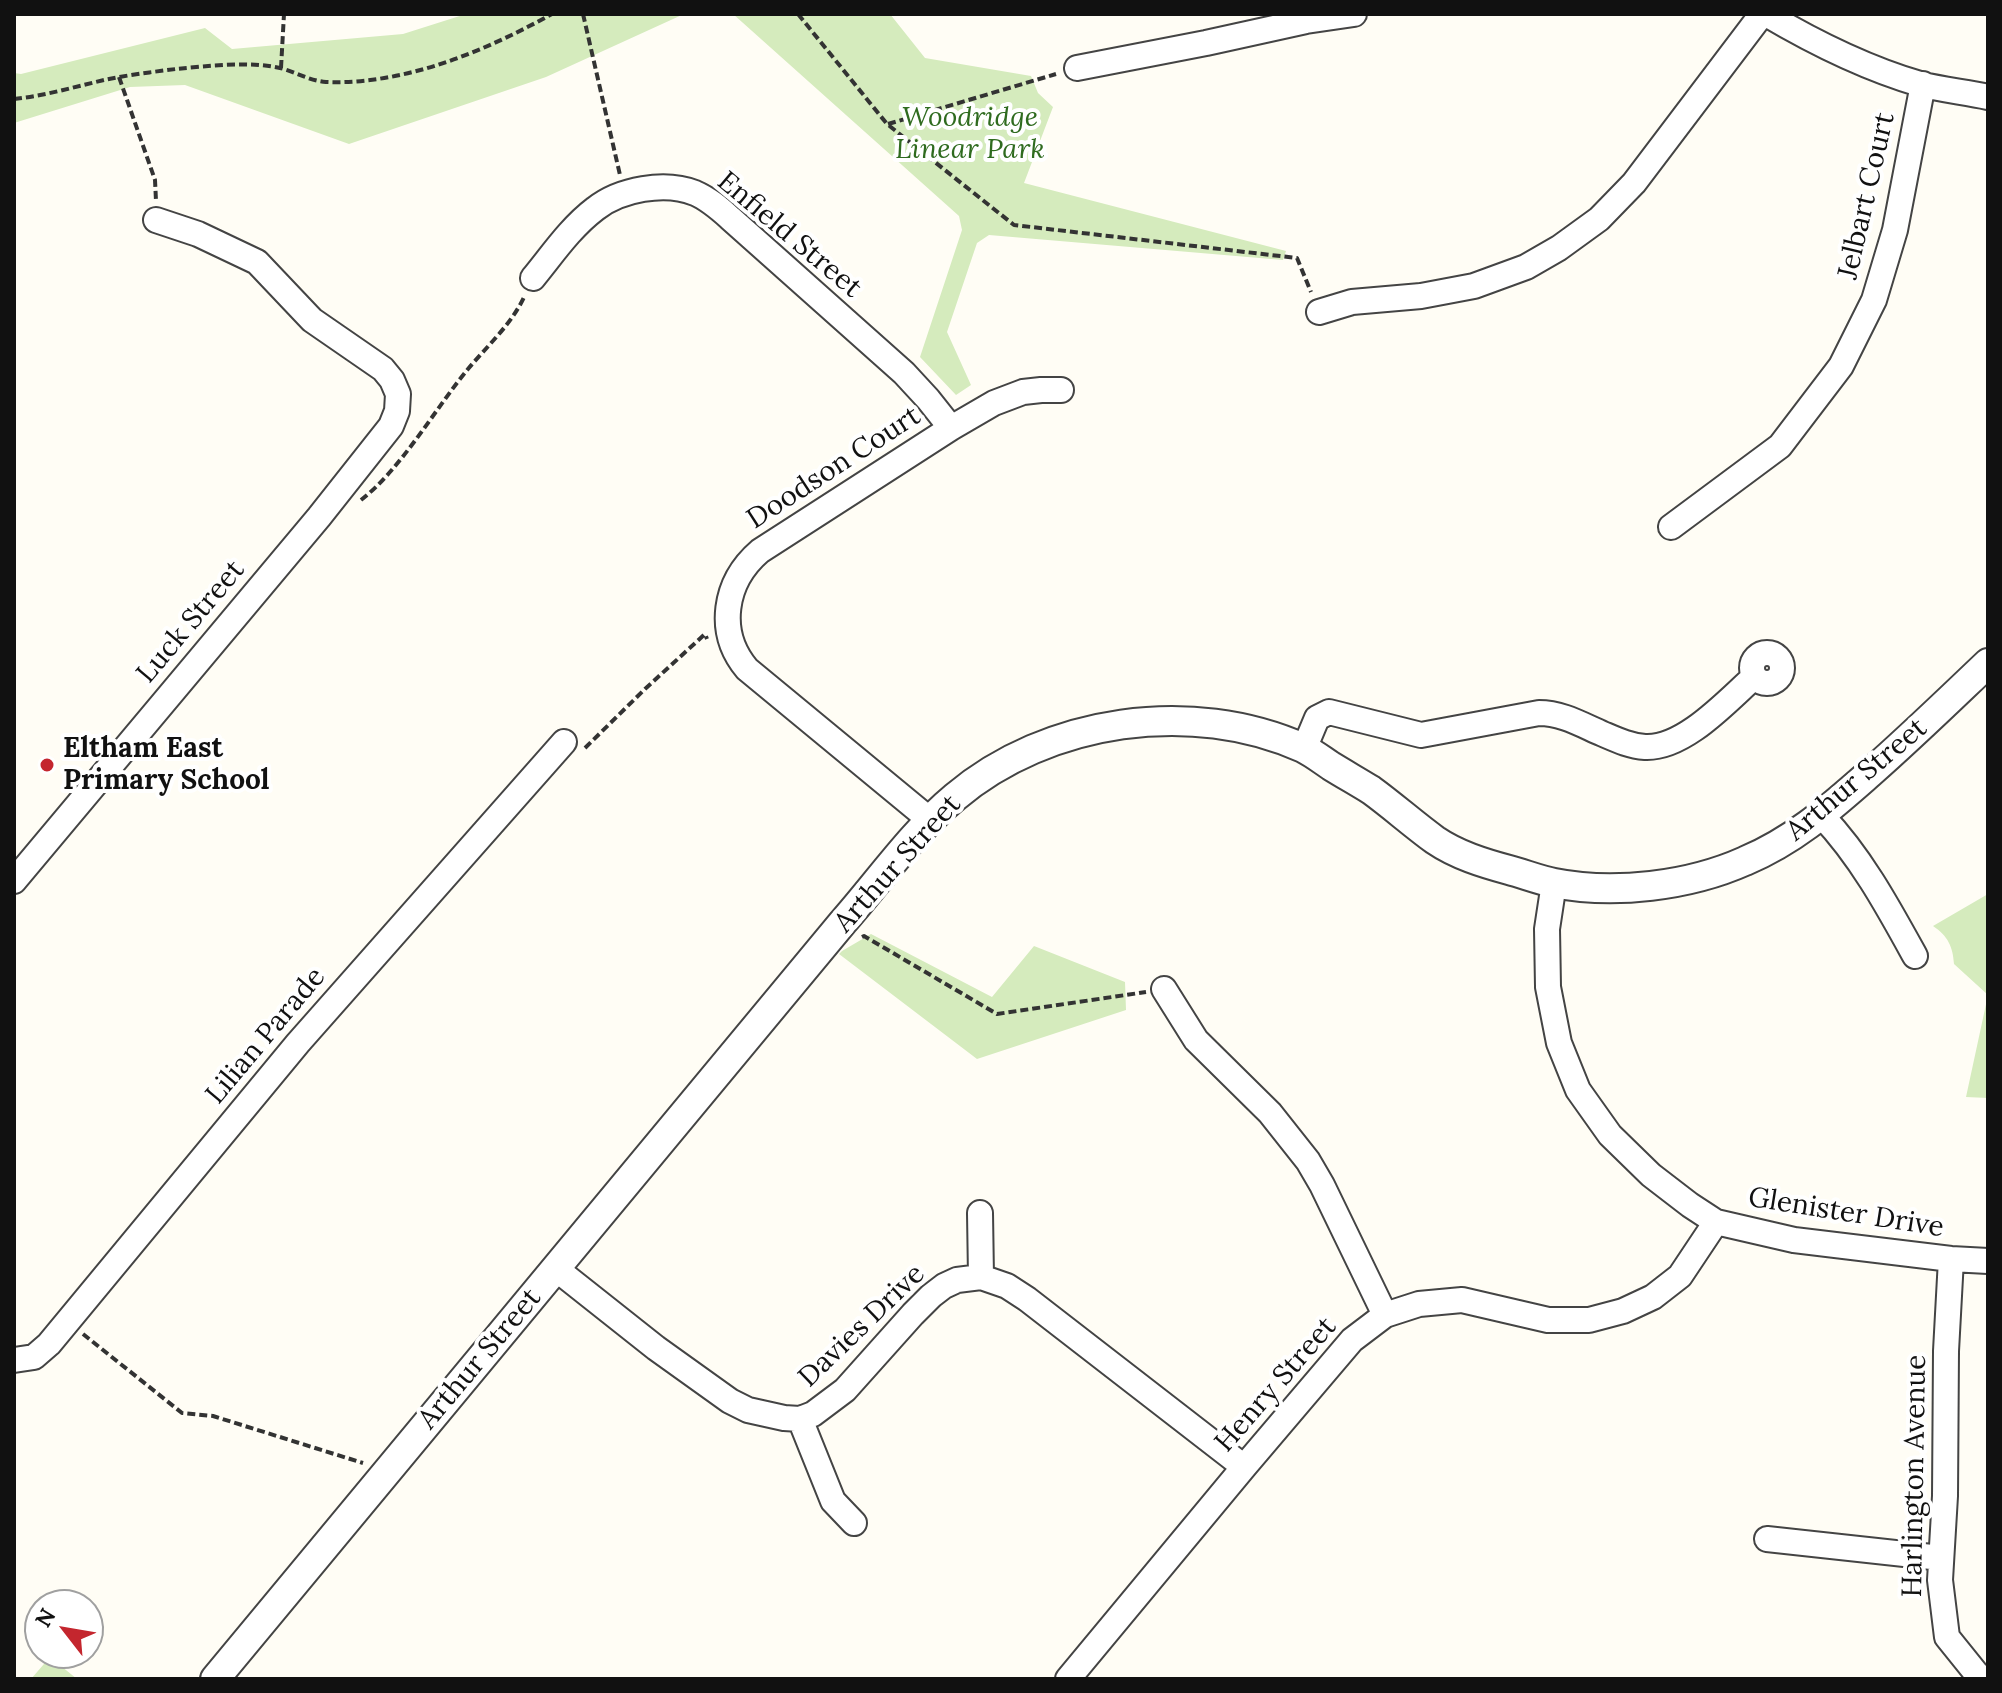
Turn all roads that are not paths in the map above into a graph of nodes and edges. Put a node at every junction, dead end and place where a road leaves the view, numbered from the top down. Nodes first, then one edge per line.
1 (1354, 14) edge
2 (1764, 14) edge
3 (1077, 68) road end
4 (1923, 84) junction
5 (1988, 97) edge
6 (156, 220) road end
7 (533, 278) dead end
8 (1319, 312) road end
9 (1061, 390) dead end
10 (951, 428) junction
11 (1671, 527) dead end
12 (1988, 663) edge
13 (1754, 677) dead end
14 (570, 749) road end
15 (1304, 749) junction
16 (1822, 816) junction
17 (930, 820) junction
18 (14, 881) edge
19 (1554, 883) junction
20 (1915, 956) dead end
21 (1164, 989) road end
22 (980, 1213) dead end
23 (1716, 1222) junction
24 (1951, 1259) junction
25 (1988, 1261) edge
26 (555, 1268) junction
27 (981, 1277) junction
28 (1385, 1315) junction
29 (14, 1360) edge
30 (800, 1419) junction
31 (1244, 1467) junction
32 (854, 1523) dead end
33 (1767, 1539) dead end
34 (1941, 1558) junction
35 (215, 1679) edge
36 (1068, 1679) edge
37 (1983, 1679) edge

1 - 3 street
2 - 4 street
2 - 8 street
4 - 5 street
4 - 11 street, Jelbart Court
6 - 18 street, Luck Street
7 - 10 street, Enfield Street
9 - 10 street, Doodson Court
10 - 17 street, Doodson Court
12 - 16 street, Arthur Street
13 - 15 street
14 - 29 street, Lilian Parade
15 - 17 street, Arthur Street
15 - 19 street, Arthur Street
16 - 19 street, Arthur Street
16 - 20 street
17 - 26 street, Arthur Street
19 - 23 street, Glenister Drive
21 - 28 street
22 - 27 street
23 - 24 street, Glenister Drive
23 - 28 street, Henry Street
24 - 25 street, Glenister Drive
24 - 34 street, Harlington Avenue
26 - 30 street, Davies Drive
26 - 35 street, Arthur Street
27 - 30 street, Davies Drive
27 - 31 street
28 - 31 street, Henry Street
30 - 32 street
31 - 36 street, Henry Street
33 - 34 street
34 - 37 street, Harlington Avenue

